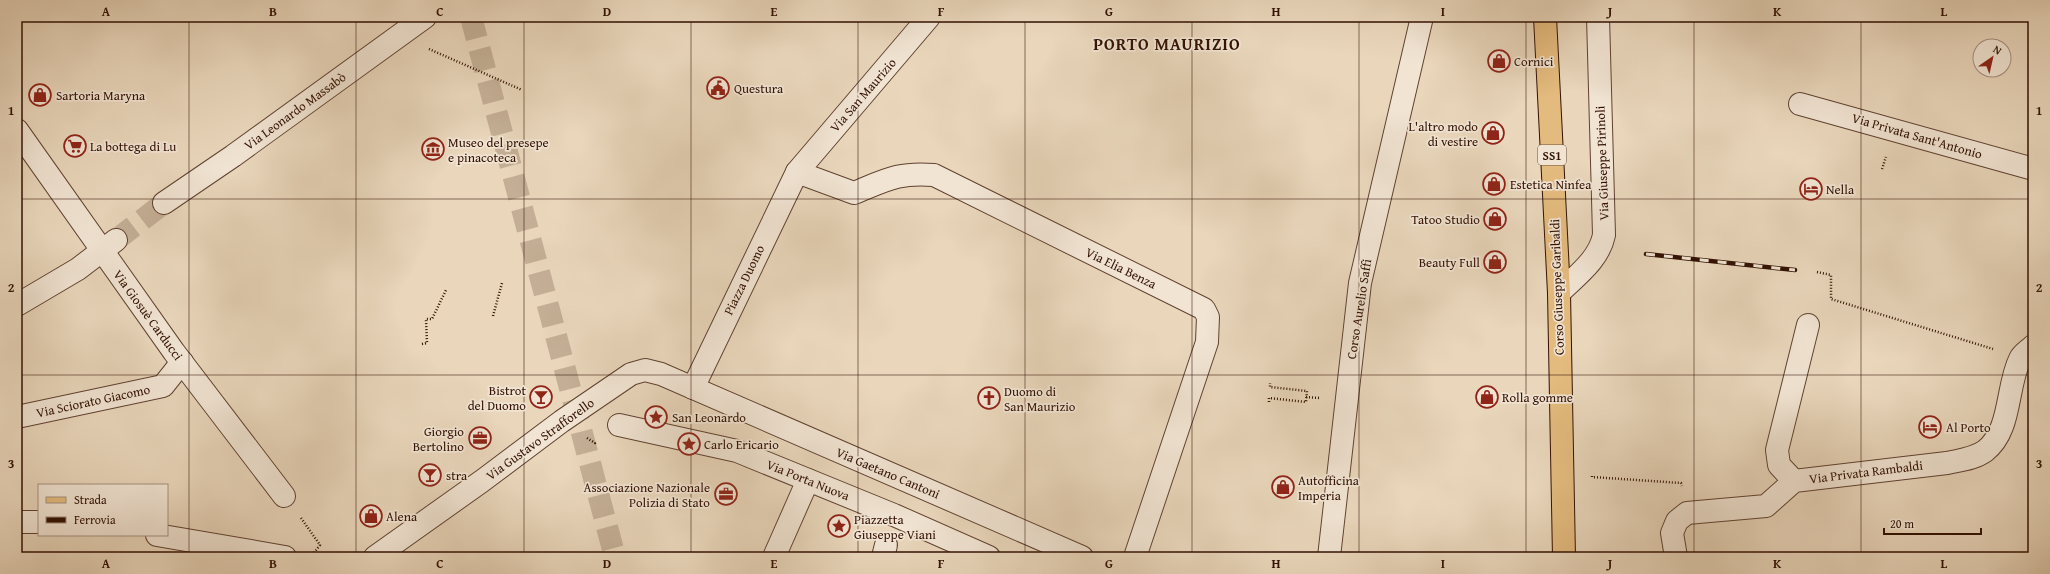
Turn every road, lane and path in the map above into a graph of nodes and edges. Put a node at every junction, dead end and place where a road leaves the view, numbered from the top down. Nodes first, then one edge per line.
1 (425, 17) edge
2 (929, 17) edge
3 (1422, 17) edge
4 (1545, 17) edge
5 (1598, 17) edge
6 (399, 36) junction
7 (522, 90) dead end
8 (1800, 104) dead end
9 (17, 130) edge
10 (2033, 169) edge
11 (797, 172) junction
12 (164, 203) tunnel mouth
13 (109, 245) junction
14 (1817, 272) dead end
15 (502, 283) dead end
16 (446, 290) dead end
17 (1559, 292) junction
18 (17, 305) edge
19 (493, 316) dead end
20 (1808, 325) dead end
21 (422, 344) dead end
22 (2027, 352) edge
23 (182, 362) junction
24 (1270, 383) dead end
25 (693, 388) junction
26 (1269, 402) dead end
27 (17, 417) edge
28 (619, 425) dead end
29 (1591, 470) dead end
30 (808, 480) junction
31 (1794, 481) junction
32 (1684, 490) dead end
33 (284, 496) dead end
34 (299, 516) dead end
35 (17, 522) edge
36 (38, 522) edge
37 (163, 536) edge
38 (286, 557) edge
39 (310, 557) edge
40 (375, 557) edge
41 (774, 557) edge
42 (989, 557) edge
43 (1082, 557) edge
44 (1135, 557) edge
45 (1329, 557) edge
46 (1564, 557) edge
47 (1676, 557) edge

1 - 6 street, Via Leonardo Massabò
2 - 11 street, Via San Maurizio
3 - 45 street, Corso Aurelio Saffi
4 - 17 main road, Corso Giuseppe Garibaldi / SS1
5 - 17 street, Via Giuseppe Pirinoli
6 - 7 path
6 - 12 street, Via Leonardo Massabò
8 - 10 street, Via Privata Sant'Antonio
9 - 13 street, Via Giosuè Carducci
11 - 25 street, Piazza Duomo
11 - 44 street, Via Elia Benza
13 - 18 street
13 - 23 street, Via Giosuè Carducci
14 - 22 path
15 - 19 path
16 - 21 path
17 - 46 main road, Corso Giuseppe Garibaldi / SS1
20 - 31 street
22 - 31 street, Via Privata Rambaldi
23 - 27 street, Via Sciorato Giacomo
23 - 33 street, Via Giosuè Carducci
24 - 26 path
25 - 40 street, Via Gustavo Strafforello
25 - 43 street, Via Gaetano Cantoni
28 - 30 street, Via Porta Nuova
29 - 32 path
30 - 41 street
30 - 42 street, Via Porta Nuova
31 - 47 street, Via Privata Rambaldi
34 - 39 path
35 - 36 street
37 - 38 street

